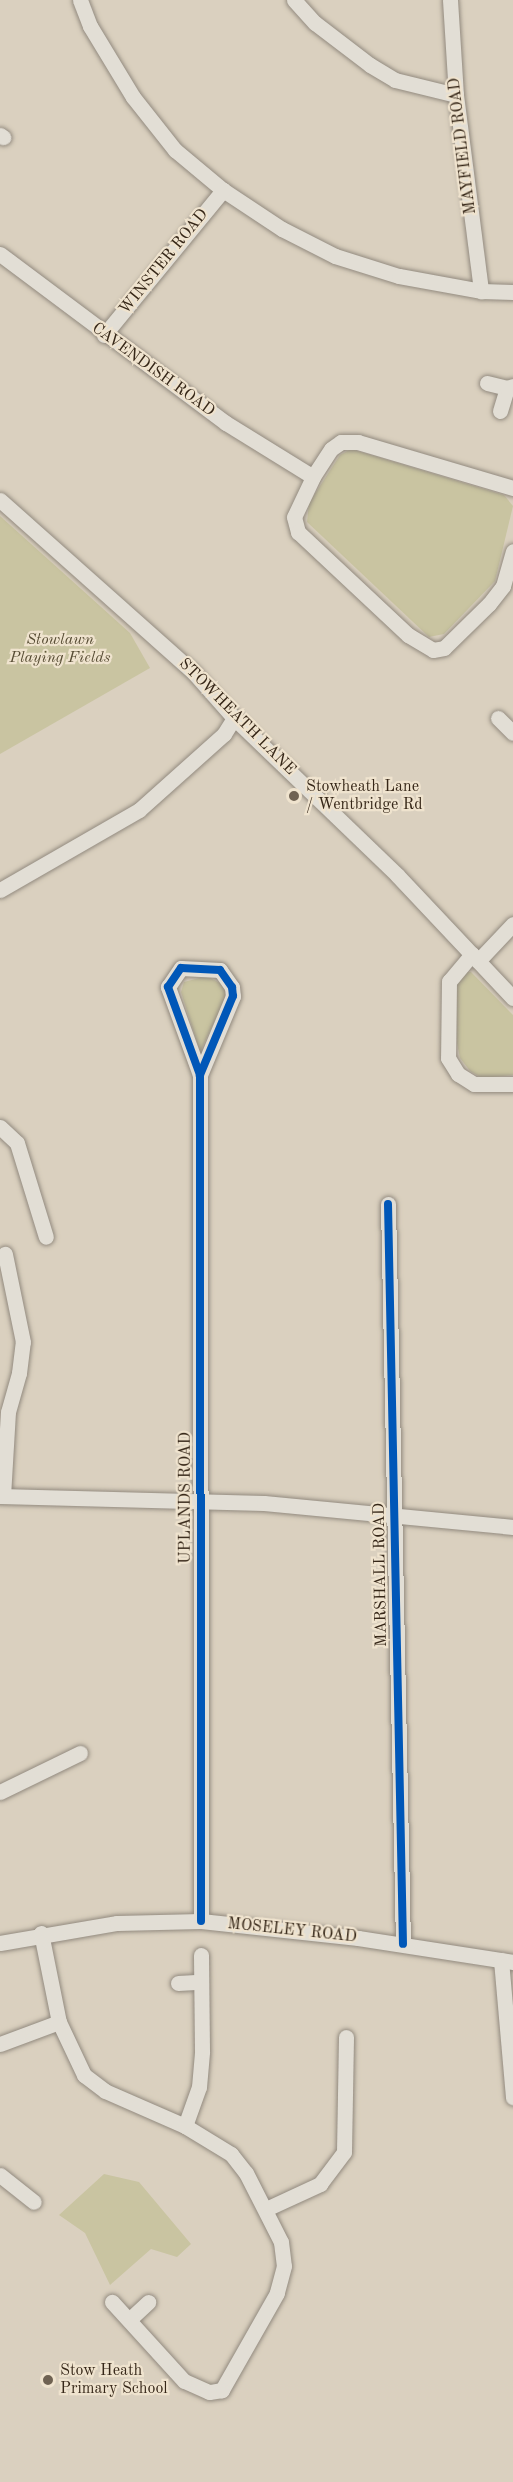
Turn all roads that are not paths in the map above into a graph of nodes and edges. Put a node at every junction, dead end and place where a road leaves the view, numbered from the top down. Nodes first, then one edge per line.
1 (80, 0) edge
2 (294, 0) edge
3 (450, 0) edge
4 (456, 95) junction
5 (223, 190) junction
6 (0, 254) edge
7 (481, 291) junction
8 (513, 292) edge
9 (104, 334) junction
10 (487, 383) dead end
11 (510, 387) edge
12 (500, 411) dead end
13 (313, 477) junction
14 (513, 488) edge
15 (0, 500) edge
16 (513, 551) edge
17 (508, 589) edge
18 (234, 718) junction
19 (498, 718) dead end
20 (513, 733) edge
21 (0, 890) edge
22 (513, 924) edge
23 (475, 957) junction
24 (513, 998) edge
25 (200, 1075) junction
26 (513, 1084) edge
27 (0, 1126) edge
28 (388, 1204) dead end
29 (46, 1237) dead end
30 (5, 1254) dead end
31 (2, 1496) edge
32 (199, 1500) junction
33 (393, 1518) junction
34 (513, 1527) edge
35 (80, 1753) dead end
36 (0, 1792) edge
37 (201, 1921) junction
38 (41, 1933) junction
39 (0, 1943) edge
40 (403, 1944) junction
41 (201, 1955) dead end
42 (507, 1961) edge
43 (201, 1982) junction
44 (178, 1983) dead end
45 (59, 2022) junction
46 (346, 2037) dead end
47 (0, 2044) edge
48 (513, 2097) edge
49 (185, 2126) junction
50 (0, 2175) edge
51 (34, 2202) dead end
52 (266, 2209) junction
53 (112, 2302) dead end
54 (148, 2302) dead end
55 (130, 2319) junction

1 - 5 street
2 - 4 street
3 - 4 street, MAYFIELD ROAD
4 - 7 street, MAYFIELD ROAD
5 - 7 street
5 - 9 street, WINSTER ROAD
6 - 9 street, CAVENDISH ROAD
7 - 8 street
9 - 13 street, CAVENDISH ROAD
10 - 11 street
11 - 12 street
13 - 14 street
13 - 17 street
15 - 18 street, STOWHEATH LANE
16 - 17 street
18 - 21 street
18 - 23 street, STOWHEATH LANE
19 - 20 street
22 - 23 street
23 - 24 street, STOWHEATH LANE
23 - 26 street
25 - 25 street, UPLANDS ROAD
25 - 32 street, UPLANDS ROAD
27 - 29 street
28 - 33 street, MARSHALL ROAD
30 - 31 street
31 - 32 street
32 - 33 street
32 - 37 street, UPLANDS ROAD
33 - 34 street
33 - 40 street, MARSHALL ROAD
35 - 36 street
37 - 38 street, MOSELEY ROAD
37 - 40 street, MOSELEY ROAD
38 - 39 street, MOSELEY ROAD
38 - 45 street
40 - 42 street, MOSELEY ROAD
41 - 43 street
42 - 48 street
43 - 44 street
43 - 49 street
45 - 47 street
45 - 49 street
46 - 52 street
49 - 52 street
50 - 51 street
52 - 55 street
53 - 55 street
54 - 55 street

